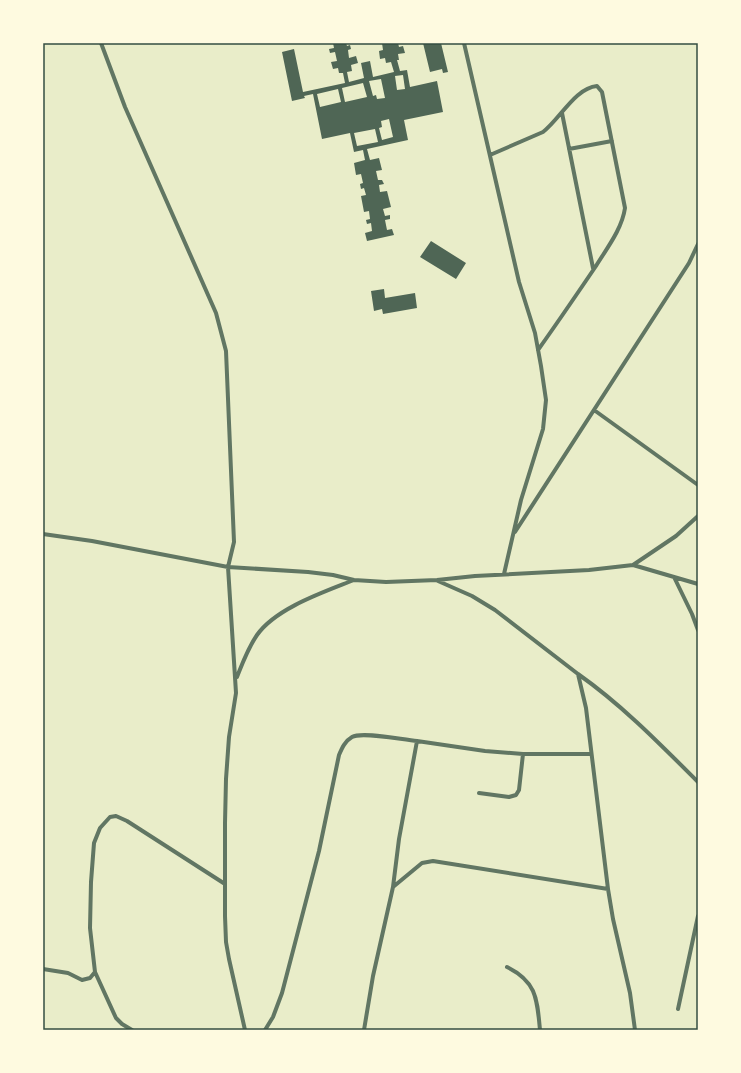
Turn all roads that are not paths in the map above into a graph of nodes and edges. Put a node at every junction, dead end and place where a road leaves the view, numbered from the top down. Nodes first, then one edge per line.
1 (101, 43) edge
2 (464, 43) edge
3 (562, 113) junction
4 (612, 141) junction
5 (569, 149) junction
6 (490, 155) junction
7 (698, 244) edge
8 (594, 269) junction
9 (538, 350) junction
10 (594, 410) junction
11 (698, 485) edge
12 (698, 516) edge
13 (43, 534) edge
14 (513, 536) junction
15 (633, 565) junction
16 (228, 566) junction
17 (504, 574) junction
18 (674, 577) junction
19 (354, 580) junction
20 (437, 580) junction
21 (698, 584) edge
22 (698, 630) edge
23 (578, 674) junction
24 (236, 679) junction
25 (417, 741) junction
26 (523, 754) junction
27 (591, 754) junction
28 (698, 782) edge
29 (479, 793) dead end
30 (225, 884) junction
31 (393, 887) junction
32 (608, 888) junction
33 (698, 916) edge
34 (507, 967) dead end
35 (43, 969) edge
36 (96, 972) junction
37 (678, 1009) dead end
38 (132, 1030) edge
39 (245, 1030) edge
40 (265, 1030) edge
41 (364, 1030) edge
42 (540, 1030) edge
43 (635, 1030) edge

1 - 16 street
2 - 6 street
3 - 4 street
3 - 5 street
3 - 6 street
4 - 5 street
4 - 8 street
5 - 8 street
6 - 9 street
7 - 10 street
8 - 9 street
9 - 14 street
10 - 11 street
10 - 14 street
12 - 15 street
13 - 16 street
14 - 17 street
15 - 17 street
15 - 18 street
16 - 19 street
16 - 24 street
17 - 20 street
18 - 21 street
18 - 22 street
19 - 20 street
19 - 24 street
20 - 23 street
23 - 27 street
23 - 28 street
24 - 30 street
25 - 26 street
25 - 31 street
25 - 40 street
26 - 27 street
26 - 29 street
27 - 32 street
30 - 36 street
30 - 39 street
31 - 32 street
31 - 41 street
32 - 43 street
33 - 37 street
34 - 42 street
35 - 36 street
36 - 38 street

